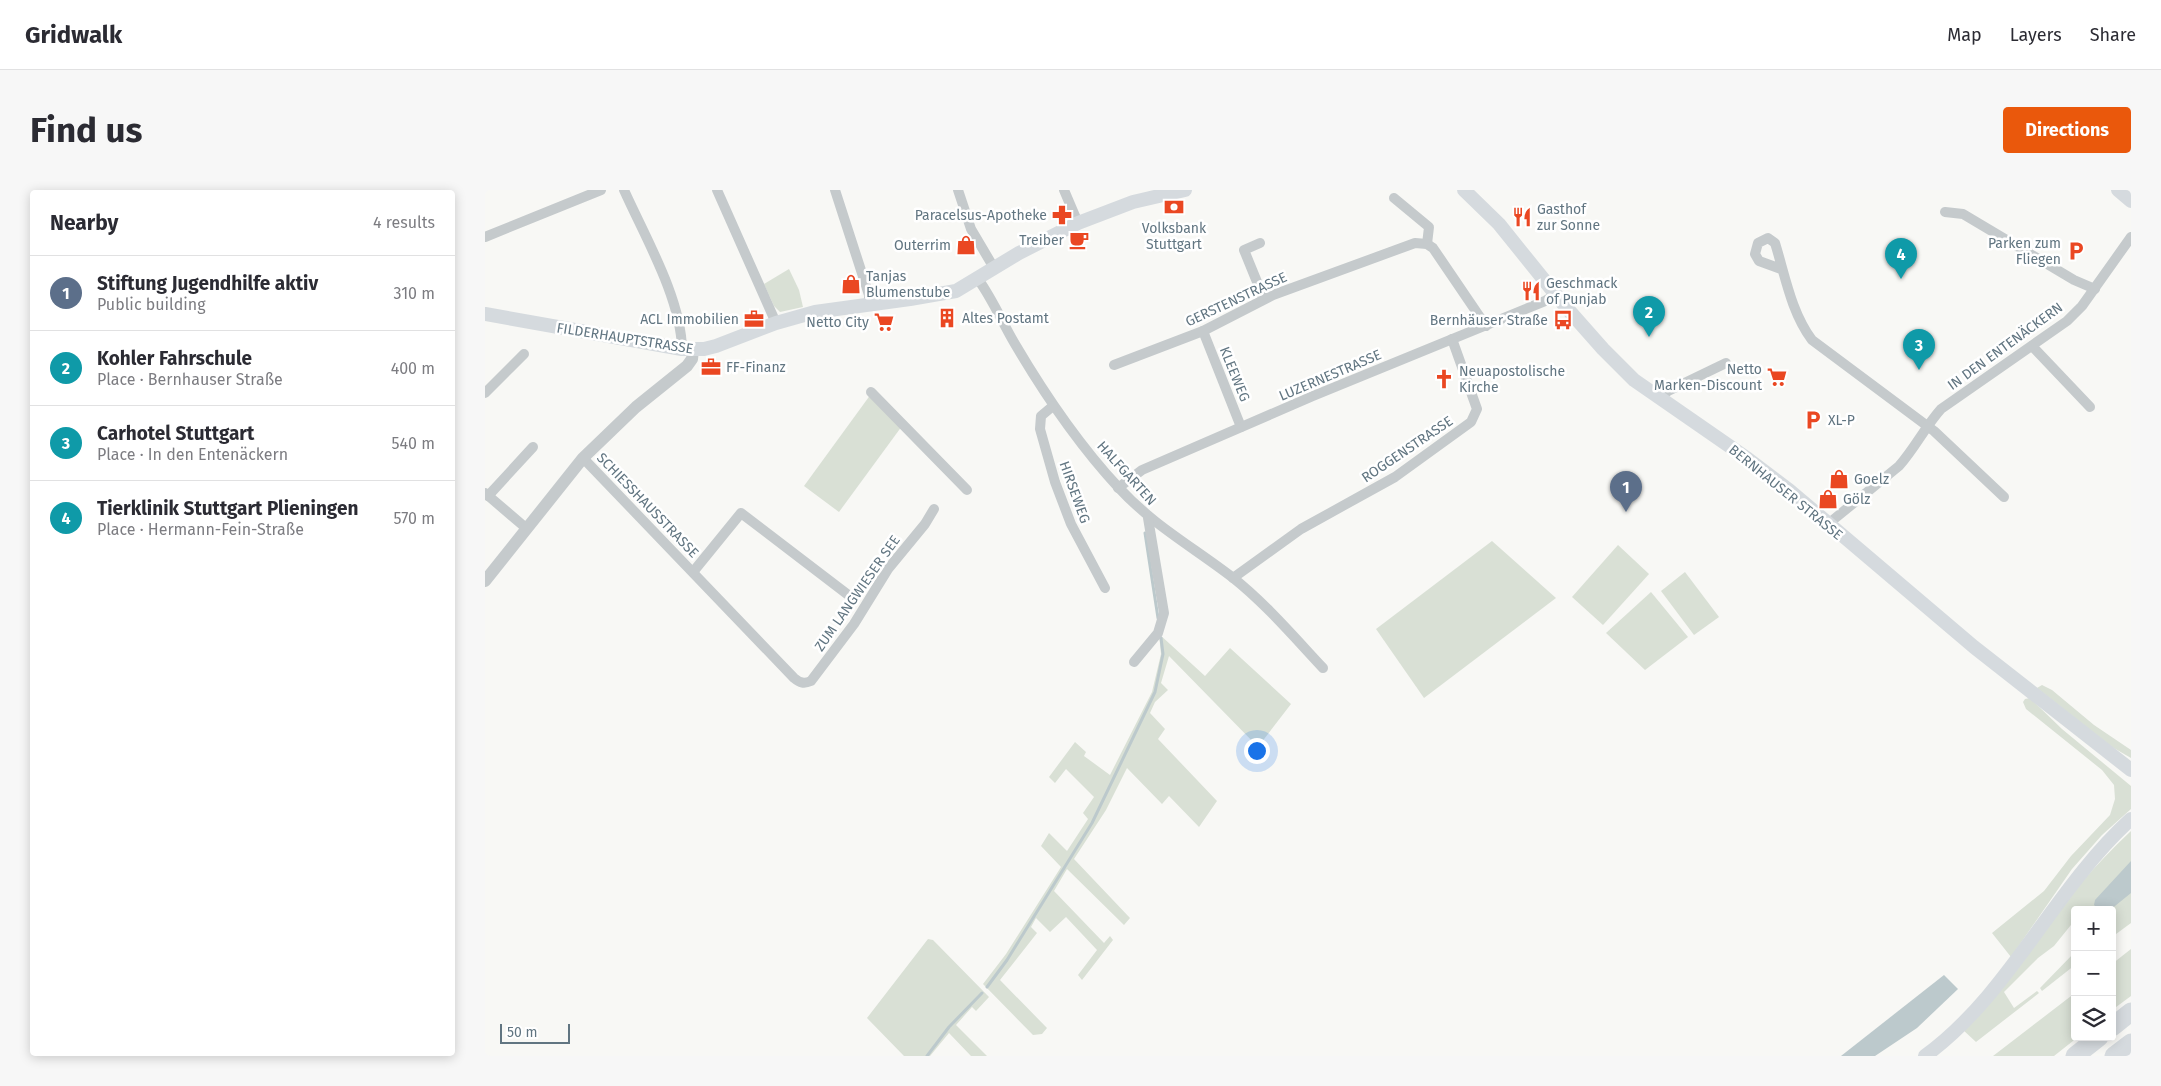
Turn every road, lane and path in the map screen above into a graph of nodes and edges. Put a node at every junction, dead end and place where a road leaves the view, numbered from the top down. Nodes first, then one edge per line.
1 (601, 190) edge
2 (624, 190) edge
3 (717, 190) edge
4 (835, 190) edge
5 (958, 190) edge
6 (1064, 190) edge
7 (1185, 190) edge
8 (1464, 190) edge
9 (2118, 190) edge
10 (1157, 193) edge
11 (1394, 198) dead end
12 (2131, 201) edge
13 (1945, 212) dead end
14 (1078, 223) junction
15 (485, 237) edge
16 (2131, 237) edge
17 (1260, 243) dead end
18 (1427, 244) junction
19 (994, 268) junction
20 (1781, 269) dead end
21 (978, 279) junction
22 (2095, 289) junction
23 (1556, 294) junction
24 (1264, 299) junction
25 (869, 305) junction
26 (485, 314) edge
27 (776, 324) junction
28 (1486, 326) junction
29 (1203, 331) junction
30 (1452, 339) junction
31 (2032, 346) junction
32 (687, 349) junction
33 (524, 354) dead end
34 (1726, 363) dead end
35 (1114, 365) dead end
36 (871, 392) dead end
37 (485, 393) edge
38 (1660, 398) junction
39 (1053, 406) junction
40 (2090, 407) dead end
41 (1926, 425) junction
42 (1241, 427) junction
43 (533, 447) dead end
44 (583, 458) junction
45 (1118, 488) junction
46 (967, 490) dead end
47 (486, 495) edge
48 (2004, 497) dead end
49 (934, 509) dead end
50 (1148, 518) junction
51 (1827, 524) junction
52 (526, 528) junction
53 (693, 572) junction
54 (1233, 578) junction
55 (485, 581) edge
56 (1105, 588) dead end
57 (847, 594) dead end
58 (1134, 662) dead end
59 (1323, 668) dead end
60 (798, 682) joint
61 (2128, 766) edge
62 (2131, 819) edge
63 (2131, 1012) edge
64 (2116, 1024) edge
65 (2094, 1041) edge
66 (2131, 1043) edge
67 (1925, 1056) edge
68 (2075, 1056) edge
69 (2114, 1056) edge

1 - 15 street
2 - 32 street
3 - 27 street
4 - 25 street
5 - 19 street
6 - 14 street
7 - 10 main road, FILDERHAUPTSTRASSE
8 - 23 main road, BERNHAUSER STRASSE
9 - 12 main road
10 - 14 main road, FILDERHAUPTSTRASSE
11 - 18 street
13 - 22 street
14 - 19 main road, FILDERHAUPTSTRASSE
16 - 22 street, IN DEN ENTENÄCKERN
17 - 24 street
18 - 24 street, GERSTENSTRASSE
18 - 28 street
19 - 21 main road, FILDERHAUPTSTRASSE
20 - 41 street
21 - 25 main road, FILDERHAUPTSTRASSE
21 - 39 street, HALFGARTEN
22 - 31 street, IN DEN ENTENÄCKERN
23 - 28 street, LUZERNESTRASSE
23 - 38 main road, BERNHAUSER STRASSE
24 - 29 street, GERSTENSTRASSE
25 - 27 main road, FILDERHAUPTSTRASSE
26 - 32 main road, FILDERHAUPTSTRASSE
27 - 32 main road, FILDERHAUPTSTRASSE
28 - 30 street, LUZERNESTRASSE
29 - 35 street, GERSTENSTRASSE
29 - 42 street, KLEEWEG
30 - 42 street, LUZERNESTRASSE
30 - 54 street, ROGGENSTRASSE
31 - 40 street
31 - 41 street, IN DEN ENTENÄCKERN
32 - 44 street
33 - 37 street
34 - 38 street
36 - 46 street
38 - 51 main road, BERNHAUSER STRASSE
39 - 45 street, HALFGARTEN
39 - 56 street, HIRSEWEG
41 - 48 street
41 - 51 street, IN DEN ENTENÄCKERN
42 - 45 street, LUZERNESTRASSE
43 - 47 street
44 - 52 street
44 - 53 street, SCHIESSHAUSSTRASSE
45 - 50 street, HALFGARTEN
47 - 52 street
49 - 60 street, ZUM LANGWIESER SEE
50 - 54 street, HALFGARTEN
50 - 58 street
51 - 61 main road, BERNHAUSER STRASSE
52 - 55 street
53 - 57 street, SCHIESSHAUSSTRASSE
53 - 60 street, SCHIESSHAUSSTRASSE
54 - 59 street, HALFGARTEN
62 - 67 main road
63 - 64 highway
65 - 68 highway
66 - 69 highway

